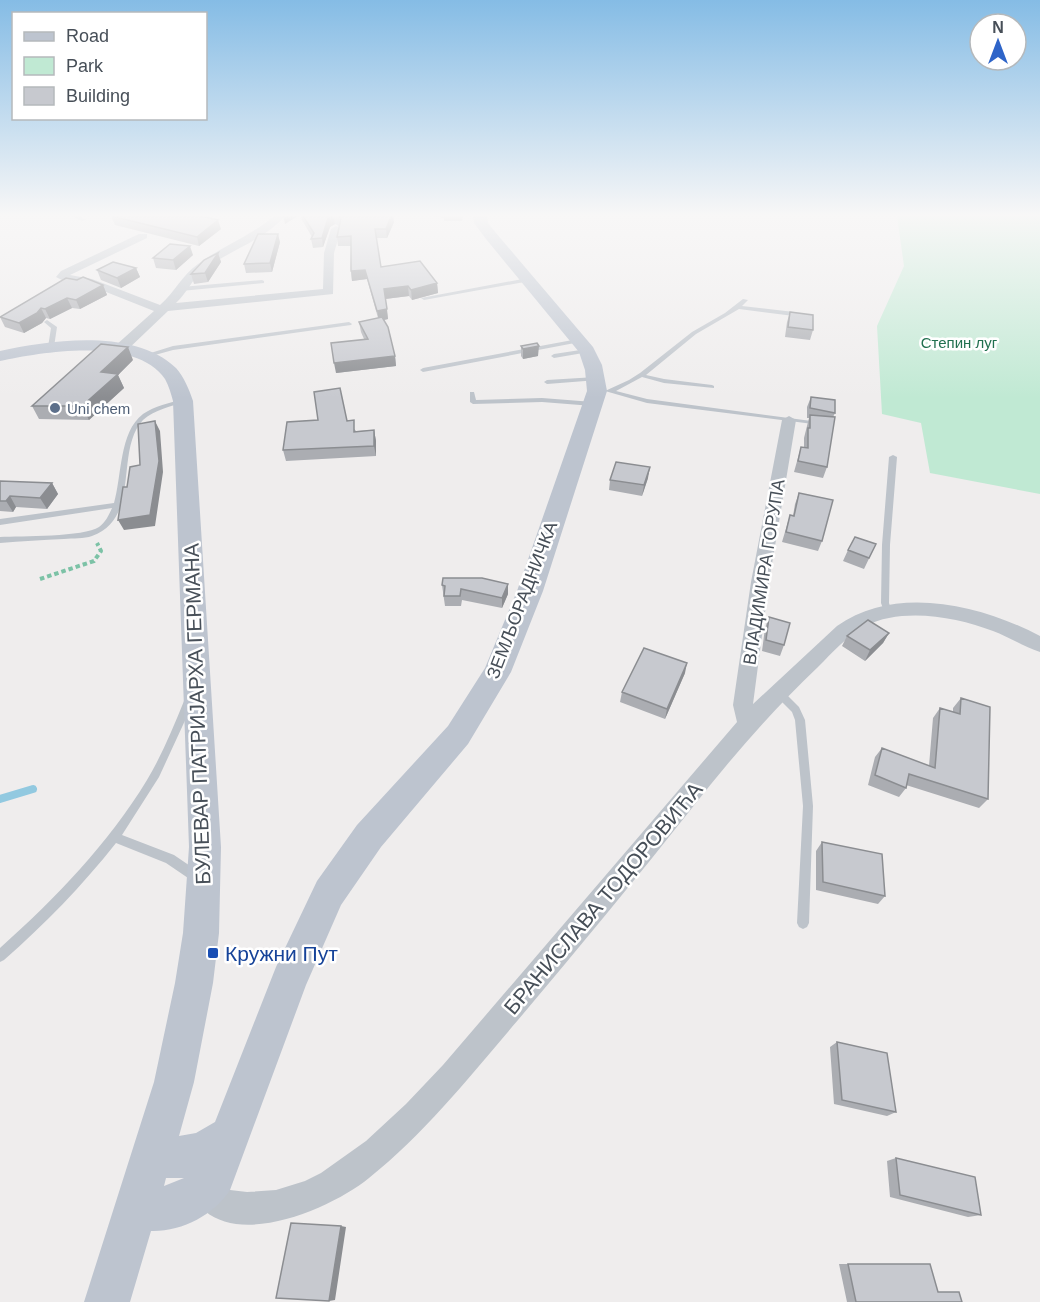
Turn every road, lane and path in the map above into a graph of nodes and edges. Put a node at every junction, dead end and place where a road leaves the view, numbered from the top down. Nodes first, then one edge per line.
1 (62, 277) edge
2 (189, 277) edge
3 (329, 277) edge
4 (525, 277) edge
5 (528, 280) junction
6 (262, 282) dead end
7 (181, 289) junction
8 (424, 298) edge
9 (745, 300) dead end
10 (739, 306) junction
11 (164, 309) junction
12 (794, 314) edge
13 (47, 322) dead end
14 (349, 324) dead end
15 (582, 346) junction
16 (51, 347) junction
17 (120, 350) junction
18 (0, 356) edge
19 (144, 356) junction
20 (554, 356) dead end
21 (423, 370) dead end
22 (640, 375) junction
23 (707, 376) dead end
24 (547, 382) dead end
25 (599, 391) junction
26 (472, 393) dead end
27 (183, 401) junction
28 (789, 420) junction
29 (827, 425) edge
30 (893, 457) dead end
31 (116, 505) junction
32 (0, 522) edge
33 (94, 534) junction
34 (0, 540) edge
35 (40, 579) dead end
36 (888, 612) junction
37 (1040, 645) edge
38 (196, 687) junction
39 (778, 693) junction
40 (749, 722) junction
41 (114, 837) junction
42 (204, 882) junction
43 (803, 923) dead end
44 (0, 956) edge
45 (152, 1156) junction
46 (212, 1159) junction
47 (137, 1208) junction
48 (106, 1302) edge

1 - 11 street
2 - 7 street
3 - 11 street
4 - 5 street
5 - 8 lane
5 - 15 street
6 - 7 lane
7 - 11 street
9 - 10 lane
10 - 12 lane
10 - 22 lane
11 - 17 street
13 - 16 lane
14 - 19 lane
15 - 20 lane
15 - 21 lane
15 - 25 street
16 - 17 street, БУЛЕВАР ПАТРИЈАРХА ГЕРМАНА
16 - 18 street, БУЛЕВАР ПАТРИЈАРХА ГЕРМАНА
17 - 19 street, БУЛЕВАР ПАТРИЈАРХА ГЕРМАНА
19 - 27 street, БУЛЕВАР ПАТРИЈАРХА ГЕРМАНА
22 - 23 lane
22 - 25 lane
24 - 25 lane
25 - 26 lane
25 - 28 lane
25 - 46 street, ЗЕМЉОРАДНИЧКА
27 - 31 lane
27 - 38 street, БУЛЕВАР ПАТРИЈАРХА ГЕРМАНА
28 - 29 lane
28 - 40 street, ВЛАДИМИРА ГОРУПА
30 - 36 lane
31 - 32 lane
31 - 33 lane
33 - 34 lane
33 - 35 path
36 - 37 street, БРАНИСЛАВА ТОДОРОВИЋА
36 - 39 street, БРАНИСЛАВА ТОДОРОВИЋА
38 - 41 lane
38 - 42 street, БУЛЕВАР ПАТРИЈАРХА ГЕРМАНА
39 - 40 street, БРАНИСЛАВА ТОДОРОВИЋА
39 - 43 lane
40 - 46 street, БРАНИСЛАВА ТОДОРОВИЋА
41 - 42 lane
41 - 44 lane
42 - 45 street, БУЛЕВАР ПАТРИЈАРХА ГЕРМАНА
45 - 46 street
45 - 47 street, БУЛЕВАР ПАТРИЈАРХА ГЕРМАНА
46 - 47 street
47 - 48 street, БУЛЕВАР ПАТРИЈАРХА ГЕРМАНА

